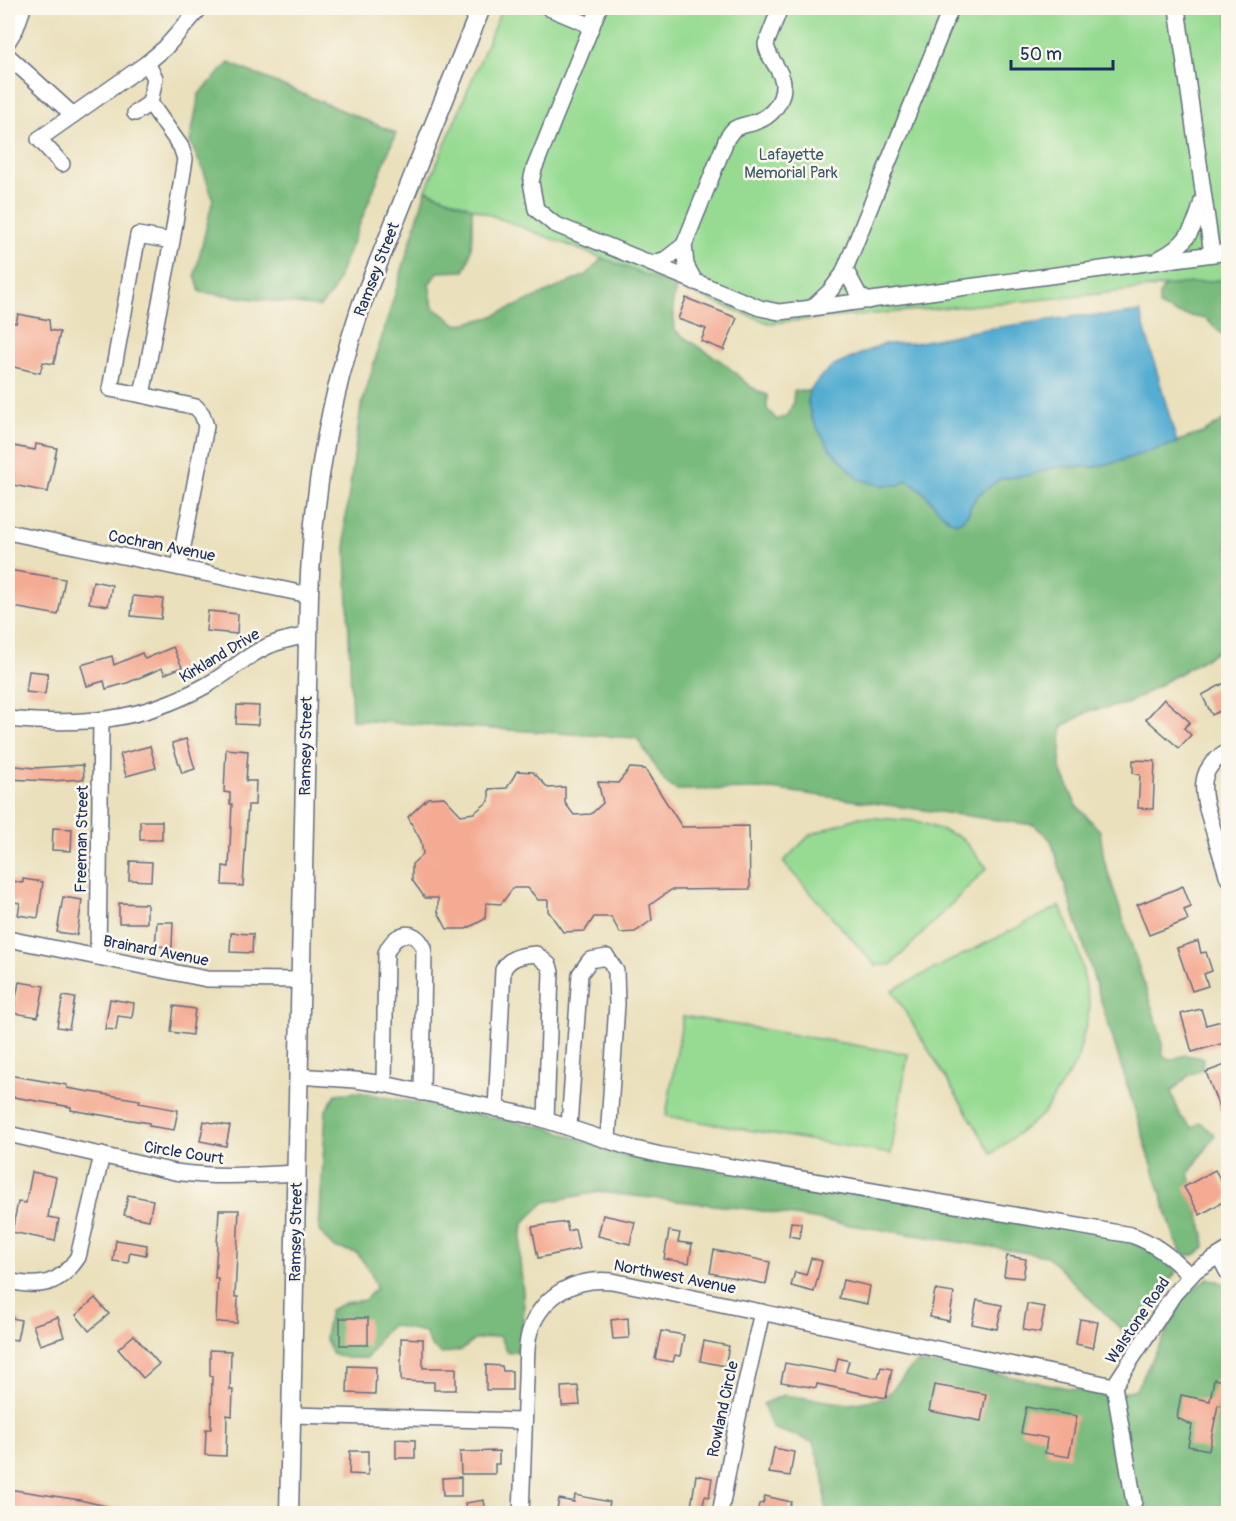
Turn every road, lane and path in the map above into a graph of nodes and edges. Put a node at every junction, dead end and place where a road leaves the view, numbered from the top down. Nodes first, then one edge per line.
1 (24, 8) edge
2 (200, 8) edge
3 (481, 8) edge
4 (549, 8) edge
5 (599, 8) edge
6 (780, 8) edge
7 (951, 8) edge
8 (1177, 8) edge
9 (592, 26) junction
10 (8, 41) edge
11 (8, 56) edge
12 (147, 63) junction
13 (150, 103) junction
14 (135, 113) dead end
15 (73, 115) junction
16 (62, 164) dead end
17 (1204, 195) junction
18 (172, 241) junction
19 (684, 245) junction
20 (1228, 252) edge
21 (1212, 254) junction
22 (1148, 263) junction
23 (652, 264) junction
24 (844, 269) junction
25 (695, 282) junction
26 (868, 301) junction
27 (812, 308) junction
28 (142, 395) junction
29 (8, 532) edge
30 (179, 567) junction
31 (309, 595) junction
32 (308, 635) junction
33 (8, 719) edge
34 (100, 721) junction
35 (1228, 752) edge
36 (1228, 878) edge
37 (8, 939) edge
38 (98, 957) junction
39 (300, 980) junction
40 (298, 1076) junction
41 (384, 1084) junction
42 (422, 1093) junction
43 (496, 1109) junction
44 (546, 1120) junction
45 (569, 1126) junction
46 (8, 1134) edge
47 (608, 1139) junction
48 (102, 1155) junction
49 (296, 1173) junction
50 (1224, 1253) edge
51 (1228, 1273) edge
52 (1190, 1276) junction
53 (8, 1281) edge
54 (762, 1312) junction
55 (1114, 1386) junction
56 (291, 1415) junction
57 (524, 1421) junction
58 (1134, 1502) dead end
59 (289, 1514) edge
60 (521, 1514) edge
61 (720, 1514) edge

1 - 10 street
2 - 12 street
3 - 31 main road, Ramsey Street
4 - 9 street
5 - 9 street
6 - 19 street
7 - 24 street
8 - 17 street
9 - 23 street
11 - 15 street
12 - 13 street
12 - 15 street
13 - 14 street
13 - 18 street
15 - 16 street
17 - 21 street
17 - 22 street
18 - 28 street
18 - 28 street
19 - 23 street
19 - 25 street
20 - 21 street
21 - 22 street
22 - 26 street
23 - 25 street
24 - 26 street
24 - 27 street
25 - 27 street
26 - 27 street
28 - 30 street
29 - 30 street, Cochran Avenue
30 - 31 street, Cochran Avenue
31 - 32 main road, Ramsey Street
32 - 34 street, Kirkland Drive
32 - 39 main road, Ramsey Street
33 - 34 street, Kirkland Drive
34 - 38 street, Freeman Street
35 - 36 street
37 - 38 street, Brainard Avenue
38 - 39 street, Brainard Avenue
39 - 40 main road, Ramsey Street
40 - 41 street
40 - 49 main road, Ramsey Street
41 - 42 street
41 - 42 street
42 - 43 street
43 - 44 street
43 - 44 street
44 - 45 street
45 - 47 street
45 - 47 street
46 - 48 street, Circle Court
47 - 52 street
48 - 49 street, Circle Court
48 - 53 street
49 - 56 main road, Ramsey Street
50 - 51 street
50 - 52 street, Walstone Road
52 - 55 street, Walstone Road
54 - 55 street, Northwest Avenue
54 - 57 street, Northwest Avenue
54 - 61 street, Rowland Circle
55 - 58 street, Walstone Road
56 - 57 street
56 - 59 main road, Ramsey Street
57 - 60 street

